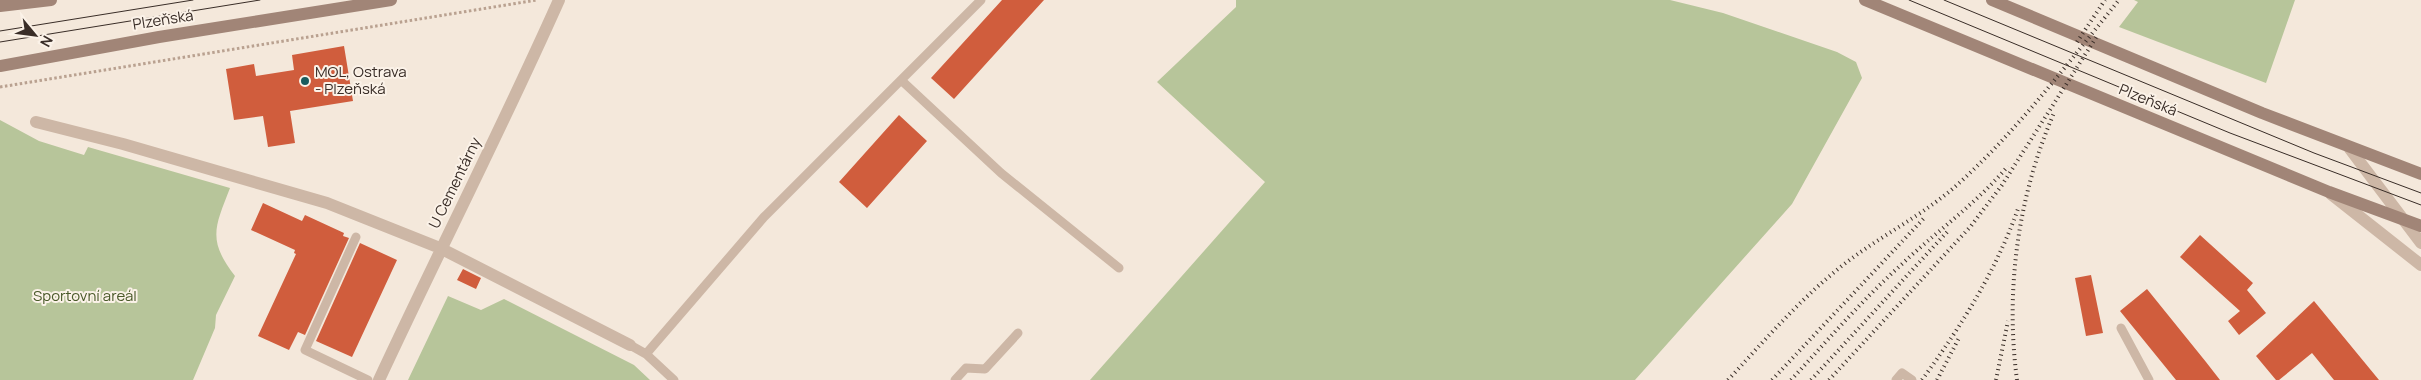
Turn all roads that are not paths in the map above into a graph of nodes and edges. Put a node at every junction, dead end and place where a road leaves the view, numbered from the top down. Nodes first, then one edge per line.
1 (51, 0) edge
2 (391, 0) edge
3 (559, 0) edge
4 (981, 0) edge
5 (1865, 0) edge
6 (1992, 0) edge
7 (0, 6) edge
8 (0, 66) edge
9 (901, 80) junction
10 (36, 122) dead end
11 (2350, 149) junction
12 (2421, 174) edge
13 (2329, 192) junction
14 (2402, 219) junction
15 (2421, 226) edge
16 (356, 237) dead end
17 (2421, 243) edge
18 (440, 248) junction
19 (2421, 265) edge
20 (1119, 268) dead end
21 (2121, 328) dead end
22 (1018, 333) dead end
23 (630, 345) joint
24 (646, 354) junction
25 (368, 380) edge
26 (379, 380) edge
27 (674, 380) edge
28 (955, 380) edge
29 (1896, 380) edge
30 (1912, 380) edge
31 (2149, 380) edge

1 - 7 main road
2 - 8 main road, Plzeňská
3 - 18 street, U Cementárny
4 - 9 lane
5 - 13 main road, Plzeňská
6 - 11 main road, Plzeňská
9 - 20 lane
9 - 24 lane
10 - 18 street
11 - 12 main road, Plzeňská
11 - 14 street
13 - 14 main road, Plzeňská
13 - 19 street
14 - 15 main road, Plzeňská
14 - 17 street
16 - 25 lane
18 - 23 street
18 - 26 street, U Cementárny
21 - 31 lane
22 - 28 lane
23 - 24 lane
24 - 27 lane
29 - 30 lane

